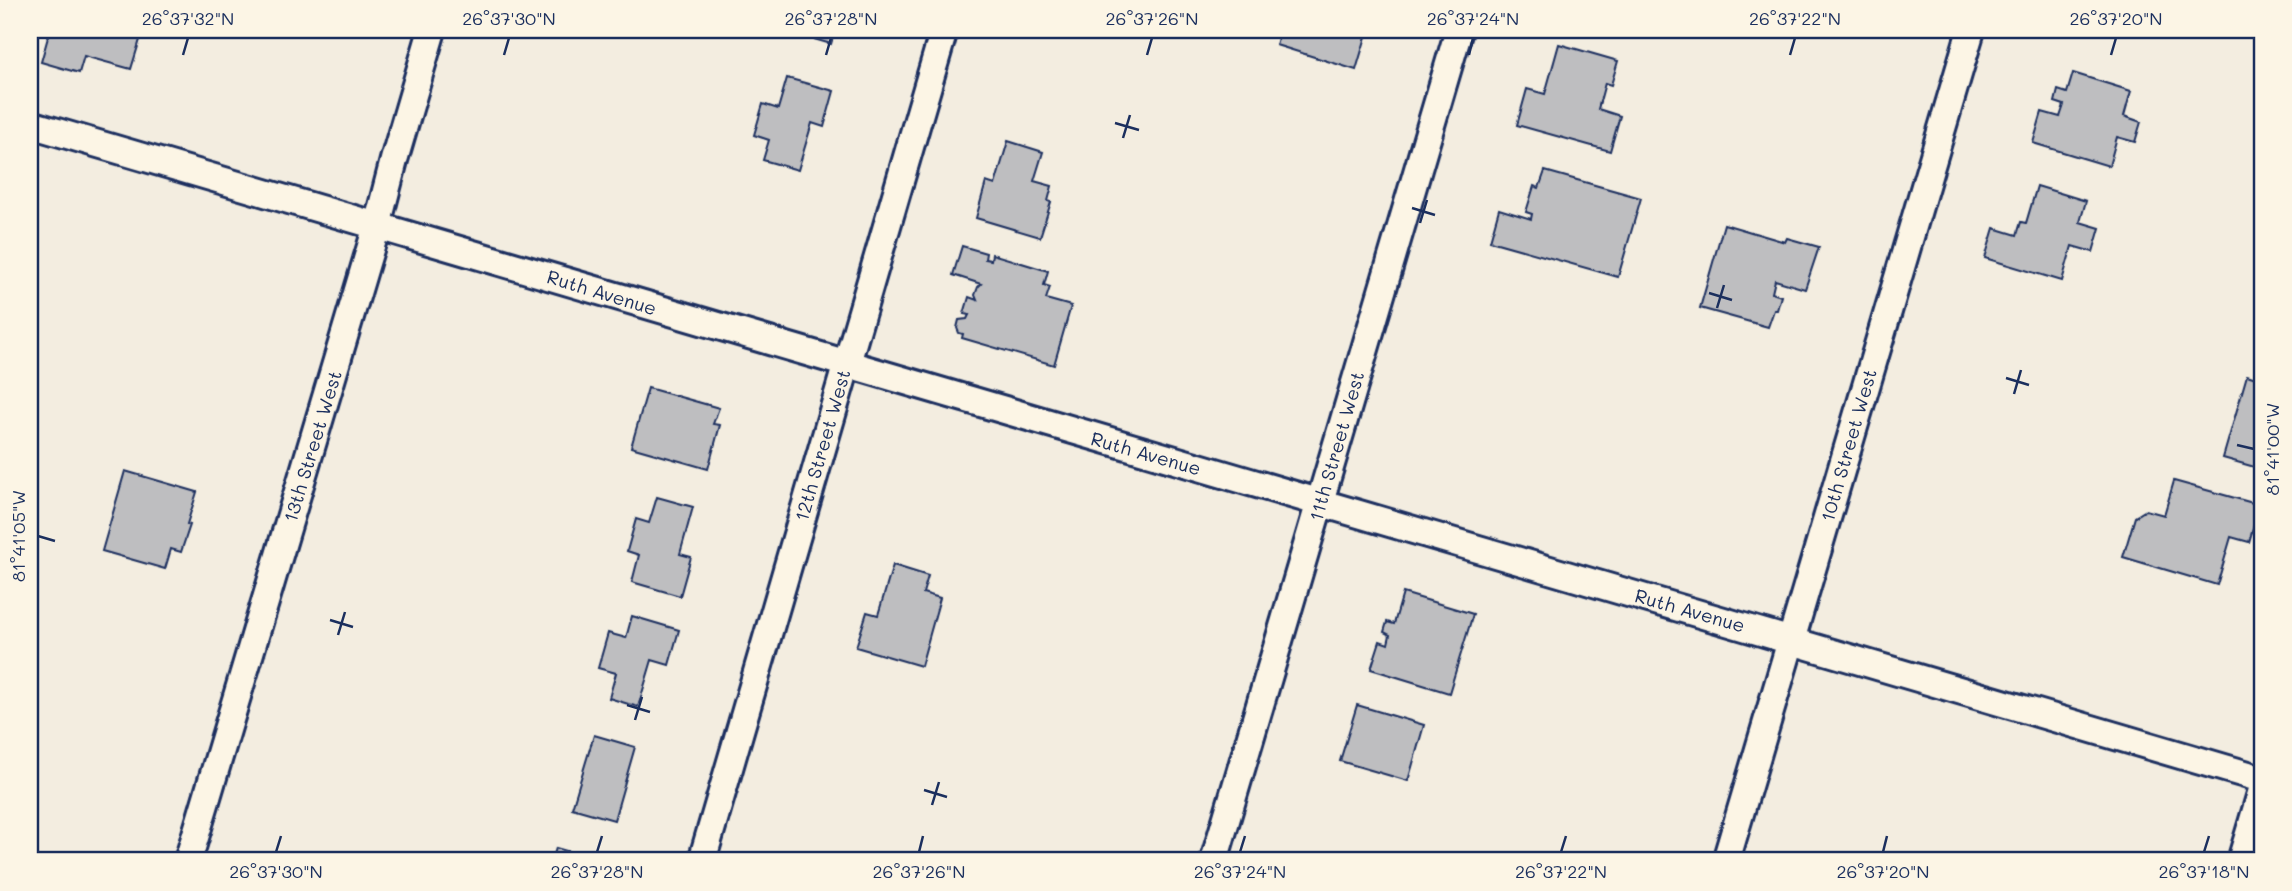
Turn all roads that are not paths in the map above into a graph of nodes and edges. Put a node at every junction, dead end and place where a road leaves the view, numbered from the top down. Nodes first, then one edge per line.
1 (432, 30) edge
2 (944, 30) edge
3 (1459, 30) edge
4 (1971, 30) edge
5 (30, 124) edge
6 (377, 226) junction
7 (845, 365) junction
8 (1320, 503) junction
9 (1791, 639) junction
10 (2262, 779) edge
11 (2262, 790) edge
12 (188, 861) edge
13 (702, 861) edge
14 (1214, 861) edge
15 (1726, 861) edge
16 (2241, 861) edge

1 - 6 street, 13th Street West
2 - 7 street, 12th Street West
3 - 8 street, 11th Street West
4 - 9 street, 10th Street West
5 - 6 street, Ruth Avenue
6 - 7 street, Ruth Avenue
6 - 12 street, 13th Street West
7 - 8 street, Ruth Avenue
7 - 13 street, 12th Street West
8 - 9 street, Ruth Avenue
8 - 14 street, 11th Street West
9 - 10 street, Ruth Avenue
9 - 15 street, 10th Street West
11 - 16 street

